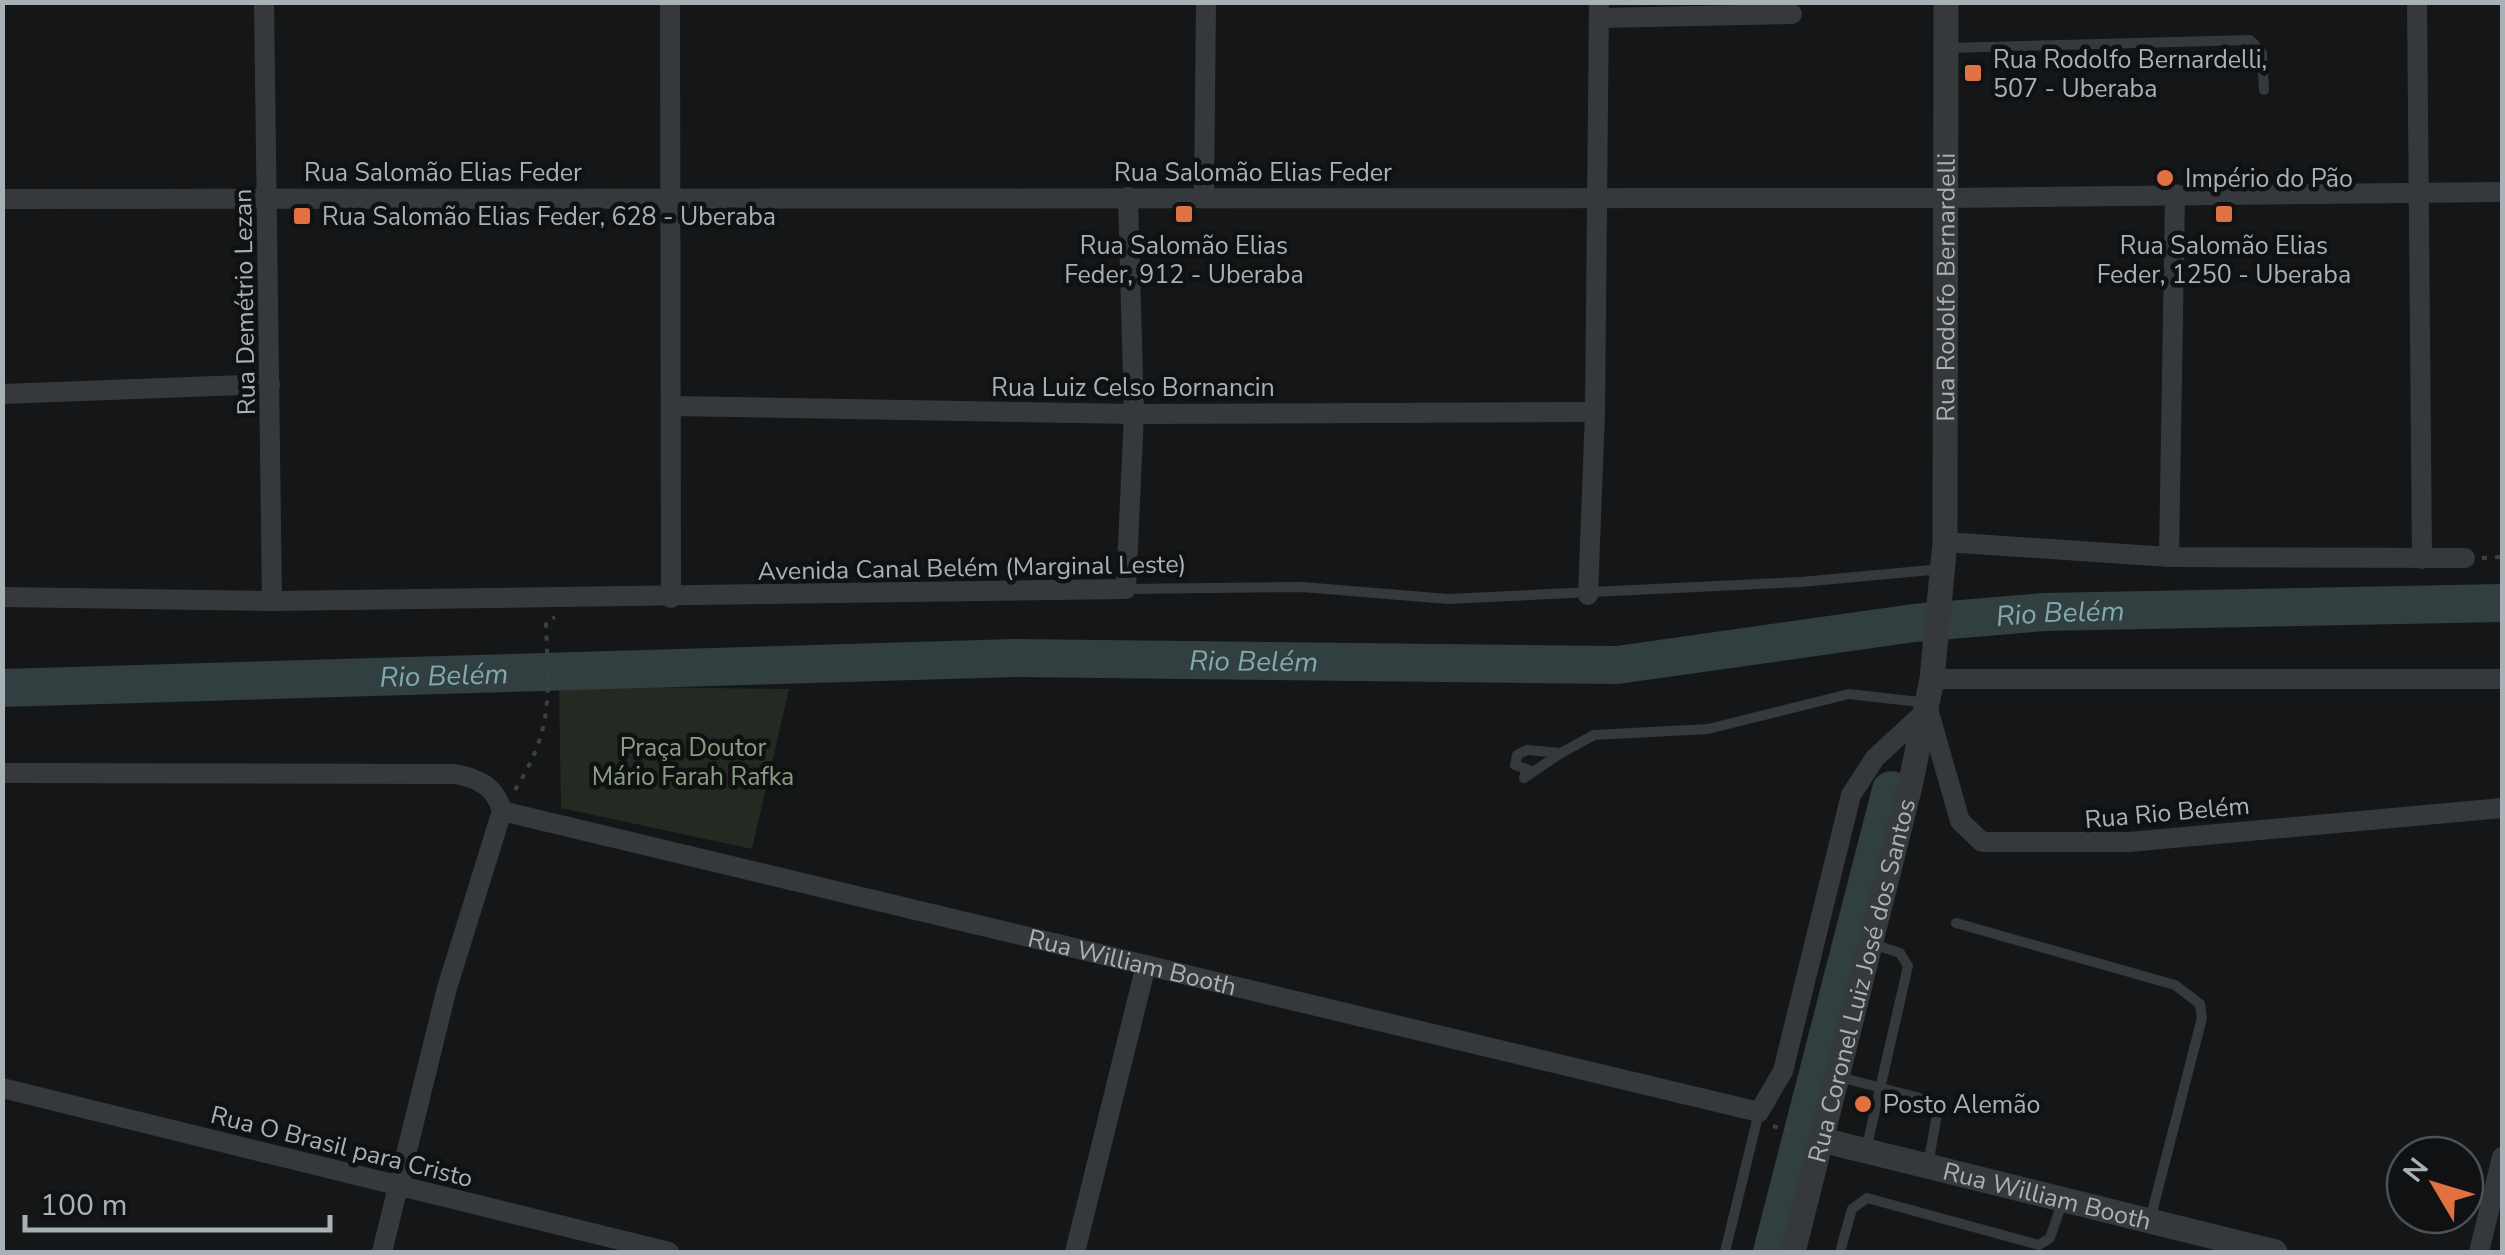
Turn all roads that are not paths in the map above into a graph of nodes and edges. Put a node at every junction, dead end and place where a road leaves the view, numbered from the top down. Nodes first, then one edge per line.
1 (264, 2) edge
2 (670, 2) edge
3 (1206, 2) edge
4 (1946, 2) edge
5 (2417, 2) edge
6 (1600, 10) edge
7 (1792, 14) dead end
8 (1946, 48) junction
9 (2264, 90) dead end
10 (2418, 190) junction
11 (2502, 192) edge
12 (2174, 194) junction
13 (268, 197) junction
14 (670, 197) junction
15 (1128, 197) junction
16 (1204, 197) junction
17 (1599, 198) junction
18 (1946, 198) junction
19 (2, 199) edge
20 (270, 384) junction
21 (2, 394) edge
22 (671, 406) junction
23 (1596, 412) junction
24 (1134, 414) junction
25 (1945, 542) junction
26 (2168, 557) junction
27 (2465, 558) dead end
28 (2422, 559) junction
29 (1942, 569) junction
30 (1126, 589) junction
31 (1588, 595) junction
32 (2, 597) edge
33 (672, 598) junction
34 (272, 601) junction
35 (2502, 679) edge
36 (1931, 686) junction
37 (1562, 753) dead end
38 (2, 773) edge
39 (2502, 808) edge
40 (502, 811) junction
41 (1956, 924) dead end
42 (1871, 944) junction
43 (1146, 965) junction
44 (1838, 1076) junction
45 (1882, 1087) junction
46 (2, 1088) edge
47 (1759, 1112) junction
48 (1818, 1138) junction
49 (1866, 1150) junction
50 (2502, 1158) edge
51 (1928, 1166) junction
52 (398, 1186) junction
53 (2063, 1200) junction
54 (2150, 1221) junction
55 (382, 1252) edge
56 (669, 1252) edge
57 (1075, 1252) edge
58 (1725, 1252) edge
59 (1794, 1252) edge
60 (1840, 1252) edge
61 (2275, 1252) edge
62 (2478, 1252) edge

1 - 13 street, Rua Demétrio Lezan
2 - 14 street
3 - 16 street
4 - 8 street, Rua Rodolfo Bernardelli
5 - 10 street
6 - 7 street
6 - 17 street
8 - 9 lane
8 - 18 street, Rua Rodolfo Bernardelli
10 - 11 street, Rua Salomão Elias Feder
10 - 12 street, Rua Salomão Elias Feder
10 - 28 street
12 - 18 street, Rua Salomão Elias Feder
12 - 26 street
13 - 14 street, Rua Salomão Elias Feder
13 - 19 street, Rua Salomão Elias Feder
13 - 20 street, Rua Demétrio Lezan
14 - 15 street, Rua Salomão Elias Feder
14 - 22 street
15 - 16 street, Rua Salomão Elias Feder
15 - 24 street
16 - 17 street, Rua Salomão Elias Feder
17 - 18 street, Rua Salomão Elias Feder
17 - 23 street
18 - 25 street, Rua Rodolfo Bernardelli
20 - 21 street
20 - 34 street, Rua Demétrio Lezan
22 - 24 street, Rua Luiz Celso Bornancin
22 - 33 street
23 - 24 street, Rua Luiz Celso Bornancin
23 - 31 street
24 - 30 street
25 - 26 street
25 - 29 street, Rua Rodolfo Bernardelli
26 - 28 street
27 - 28 street
29 - 31 lane, Avenida Canal Belém (Marginal Leste)
29 - 36 street, Rua Rodolfo Bernardelli
30 - 31 lane, Avenida Canal Belém (Marginal Leste)
30 - 33 street, Avenida Canal Belém (Marginal Leste)
32 - 34 street, Avenida Canal Belém (Marginal Leste)
33 - 34 street, Avenida Canal Belém (Marginal Leste)
35 - 36 street
36 - 37 lane
36 - 39 street, Rua Rio Belém
36 - 42 street, Rua Coronel Luiz José dos Santos
36 - 47 street, Rua Coronel Luiz José dos Santos
38 - 40 street
40 - 43 street, Rua William Booth
40 - 52 street
41 - 54 lane
42 - 44 street, Rua Coronel Luiz José dos Santos
42 - 45 lane
43 - 47 street, Rua William Booth
43 - 57 street
44 - 45 lane
44 - 48 street, Rua Coronel Luiz José dos Santos
45 - 49 lane
45 - 51 lane
46 - 52 street, Rua O Brasil para Cristo
47 - 58 lane
48 - 49 street, Rua William Booth
48 - 59 street, Rua Coronel Luiz José dos Santos
49 - 51 street, Rua William Booth
50 - 62 street
51 - 53 street, Rua William Booth
52 - 55 street
52 - 56 street, Rua O Brasil para Cristo
53 - 54 street, Rua William Booth
53 - 60 lane
54 - 61 street, Rua William Booth

